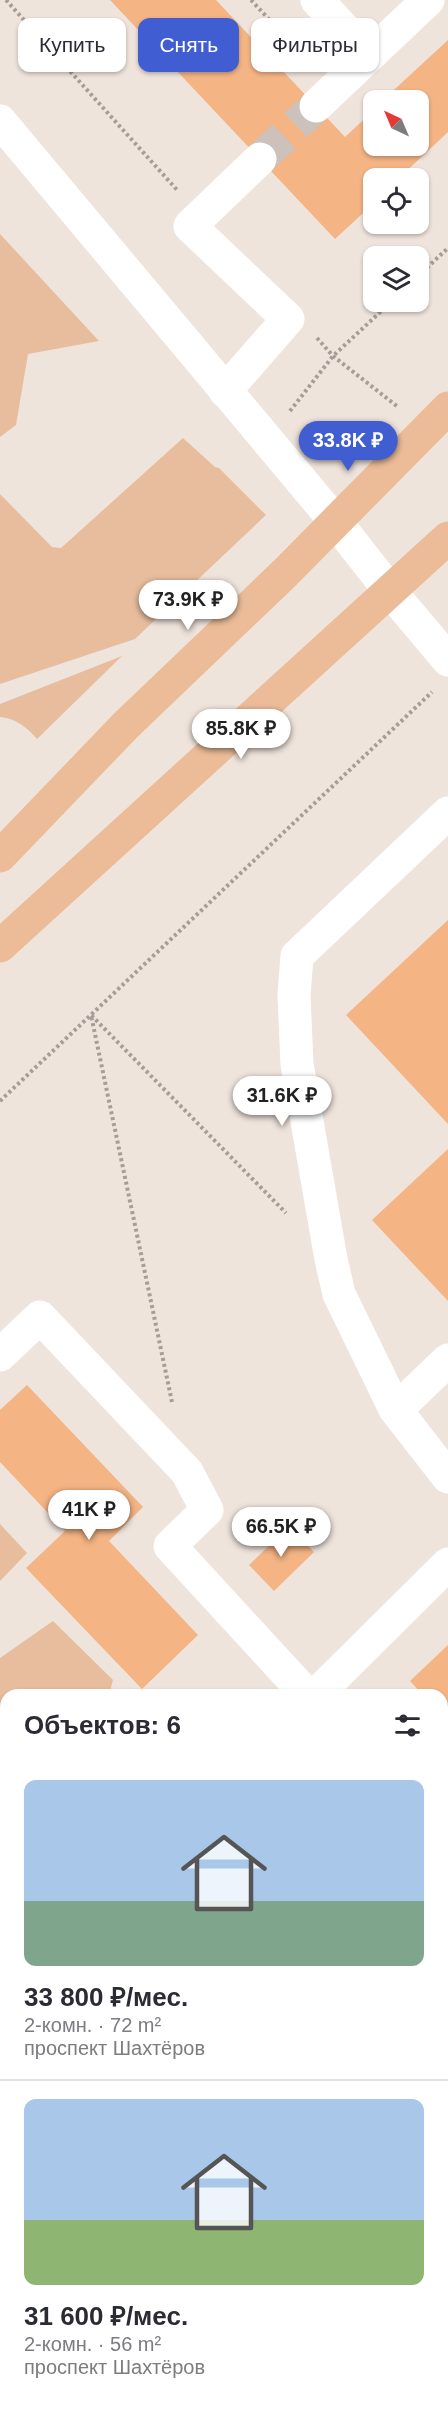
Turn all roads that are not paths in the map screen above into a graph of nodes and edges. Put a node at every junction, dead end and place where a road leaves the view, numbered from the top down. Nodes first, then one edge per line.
1 (317, 0) edge
2 (428, 0) edge
3 (334, 18) edge
4 (379, 47) edge
5 (352, 72) edge
6 (316, 106) tunnel mouth
7 (0, 121) edge
8 (260, 159) tunnel mouth
9 (225, 391) junction
10 (448, 408) edge
11 (335, 521) junction
12 (448, 538) edge
13 (390, 591) junction
14 (444, 672) edge
15 (448, 813) edge
16 (0, 856) edge
17 (0, 946) edge
18 (0, 1355) edge
19 (448, 1360) edge
20 (397, 1409) junction
21 (448, 1477) edge
22 (448, 1564) edge
23 (301, 1689) edge
24 (322, 1689) edge

1 - 3 street
2 - 4 street
5 - 6 street
7 - 9 street
8 - 9 street
9 - 11 street
10 - 11 main road
11 - 13 street
11 - 16 main road
12 - 13 main road
13 - 14 street
13 - 17 main road
15 - 20 street
18 - 23 street
19 - 20 street
20 - 21 street
22 - 24 street

